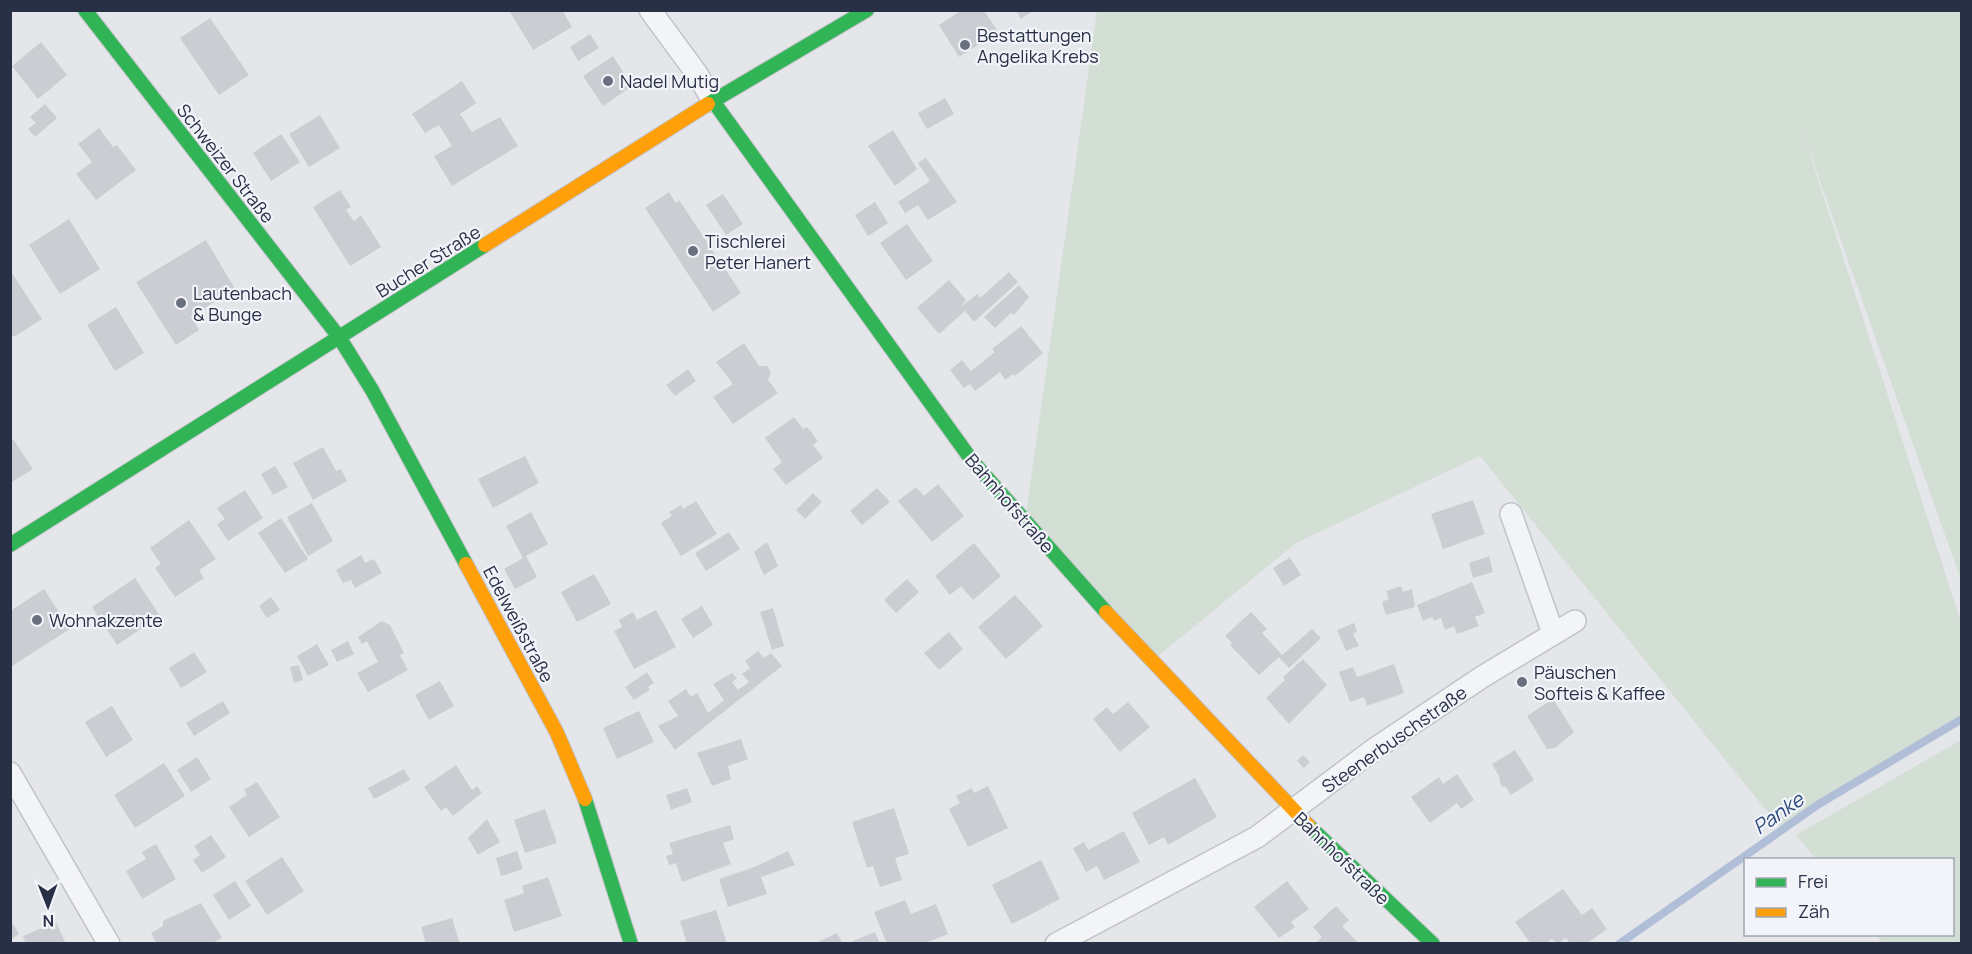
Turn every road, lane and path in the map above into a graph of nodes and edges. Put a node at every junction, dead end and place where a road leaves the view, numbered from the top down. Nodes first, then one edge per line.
1 (85, 10) edge
2 (650, 10) edge
3 (867, 10) edge
4 (713, 101) junction
5 (339, 338) junction
6 (1511, 514) dead end
7 (10, 545) edge
8 (1575, 621) dead end
9 (1553, 633) junction
10 (10, 773) edge
11 (1294, 811) junction
12 (109, 944) edge
13 (631, 944) edge
14 (1056, 944) edge
15 (1433, 944) edge

1 - 5 street, Schweizer Straße
2 - 4 street, Bahnhofstraße
3 - 4 street, Bucher Straße
4 - 5 street, Bucher Straße
4 - 11 street, Bahnhofstraße
5 - 7 street, Bucher Straße
5 - 13 street, Edelweißstraße
6 - 9 street
8 - 9 street, Steenerbuschstraße
9 - 11 street, Steenerbuschstraße
10 - 12 street
11 - 14 street, Steenerbuschstraße
11 - 15 street, Bahnhofstraße

